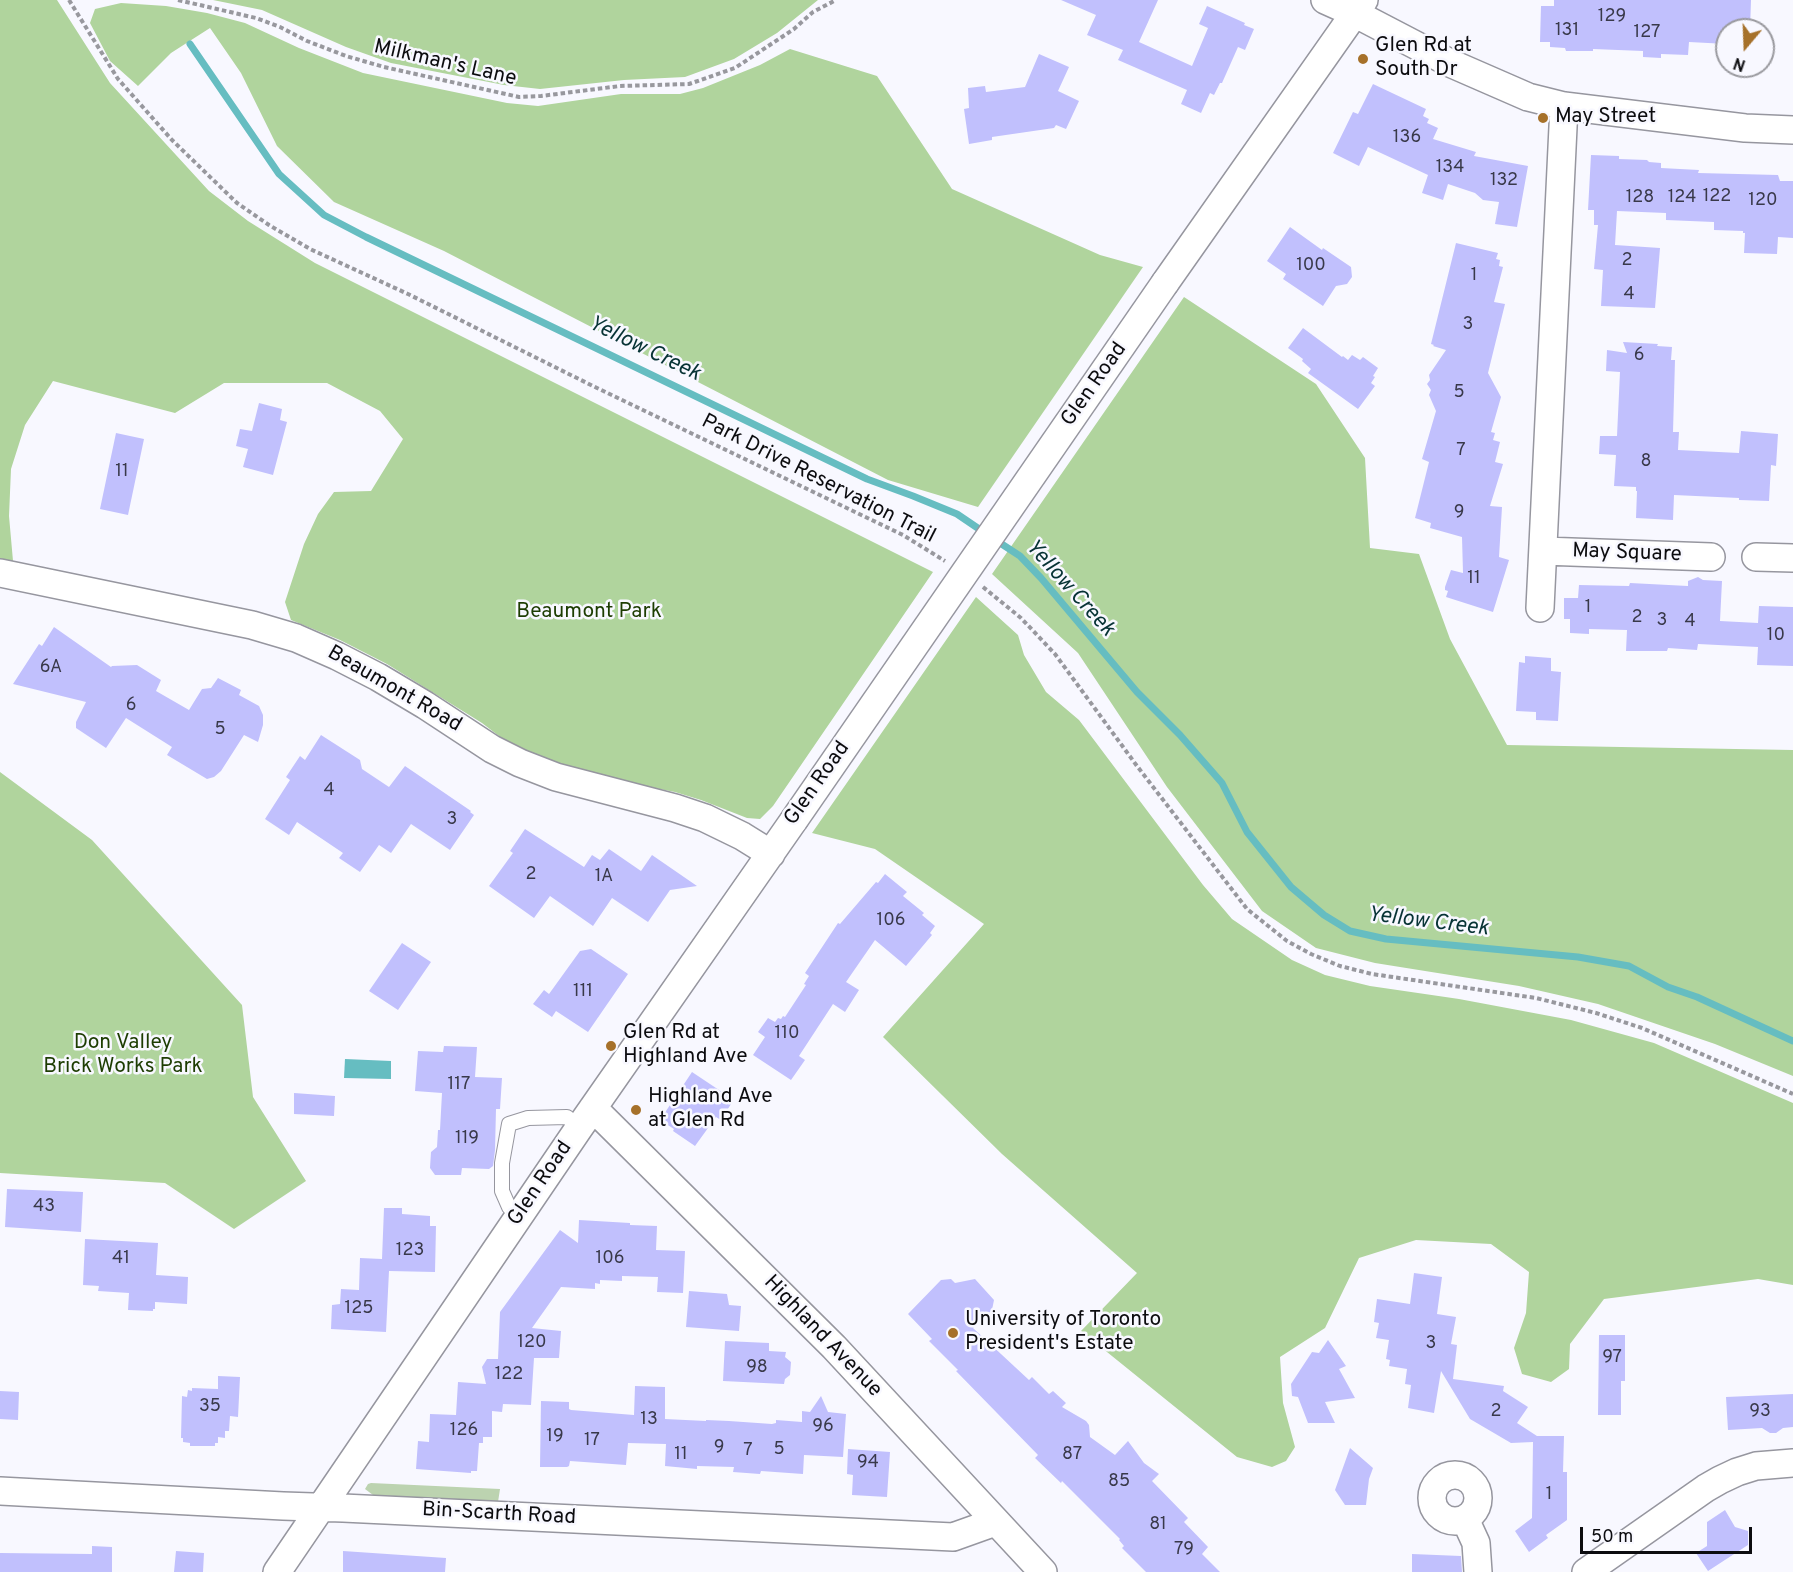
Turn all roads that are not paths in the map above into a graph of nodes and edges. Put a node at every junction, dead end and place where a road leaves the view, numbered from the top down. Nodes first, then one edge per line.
1 (1325, 0) edge
2 (1359, 7) edge
3 (1564, 106) junction
4 (1793, 130) edge
5 (1543, 551) junction
6 (1711, 556) dead end
7 (1756, 557) dead end
8 (1793, 558) edge
9 (0, 573) edge
10 (1540, 609) dead end
11 (771, 854) junction
12 (586, 1118) junction
13 (518, 1217) junction
14 (1793, 1463) edge
15 (0, 1491) edge
16 (320, 1507) junction
17 (1466, 1519) dead end
18 (995, 1522) junction
19 (277, 1572) edge
20 (1043, 1572) edge
21 (1478, 1572) edge
22 (1586, 1572) edge

1 - 2 street
2 - 3 street
2 - 11 street, Glen Road, bridge
3 - 4 street
3 - 5 street
5 - 6 street, May Square
5 - 10 street
7 - 8 street
9 - 11 street, Beaumont Road
11 - 12 street, Glen Road
12 - 13 street, Glen Road
12 - 13 lane
12 - 18 street, Highland Avenue
13 - 16 street, Glen Road
14 - 22 street
15 - 16 street, Bin-Scarth Road
16 - 18 street, Bin-Scarth Road
16 - 19 street, Glen Road
17 - 21 street
18 - 20 street, Highland Avenue

